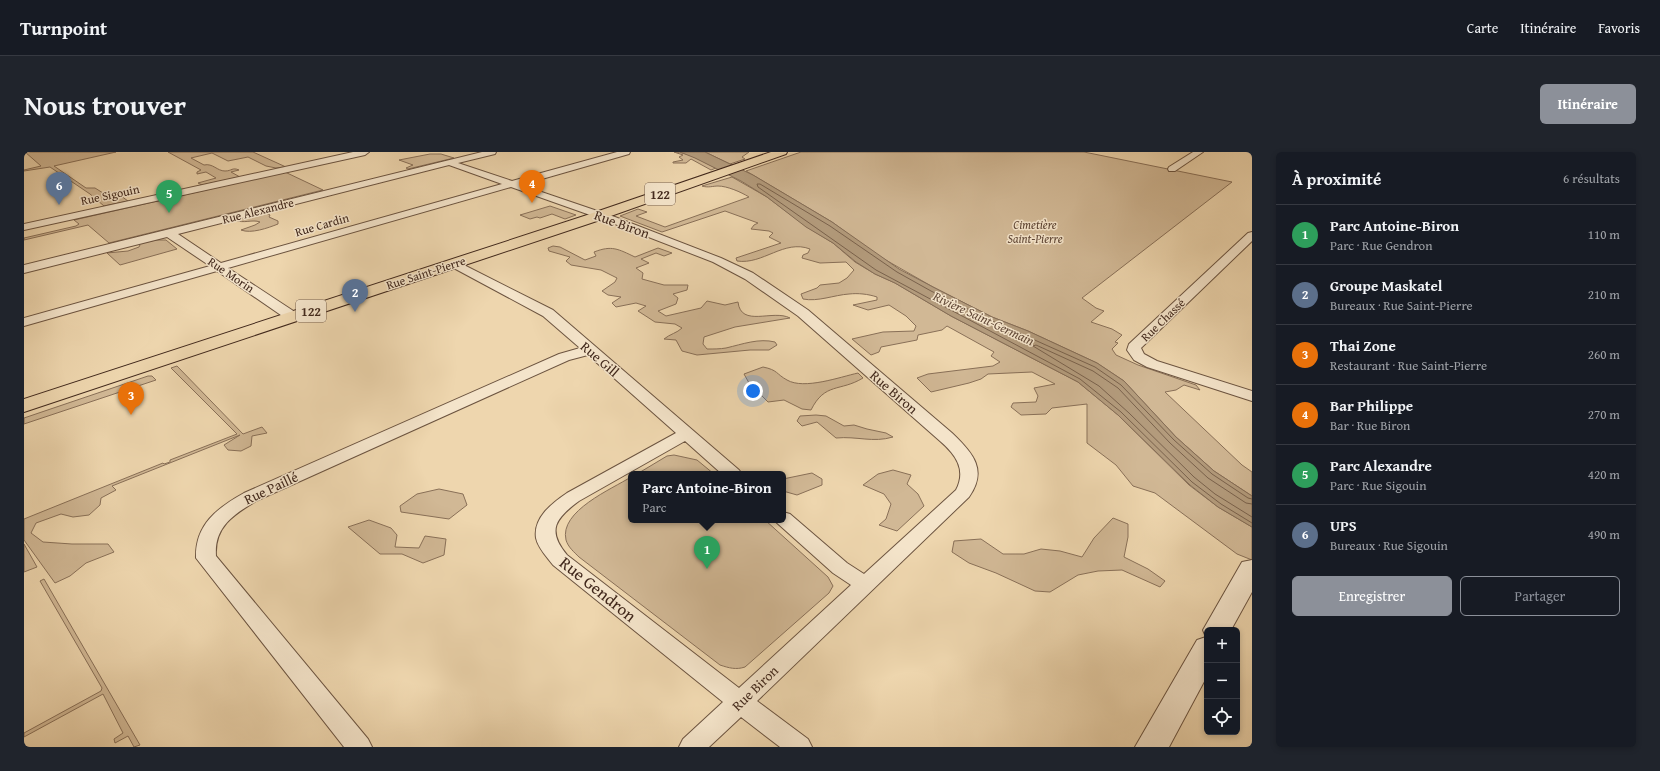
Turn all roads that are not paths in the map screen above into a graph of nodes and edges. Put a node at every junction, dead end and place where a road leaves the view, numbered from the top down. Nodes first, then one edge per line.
1 (365, 152) edge
2 (492, 152) edge
3 (626, 152) edge
4 (782, 152) edge
5 (1199, 152) edge
6 (450, 163) junction
7 (1172, 169) dead end
8 (511, 185) junction
9 (599, 215) junction
10 (24, 227) edge
11 (169, 233) junction
12 (1252, 235) edge
13 (454, 264) junction
14 (220, 267) junction
15 (24, 269) edge
16 (293, 317) junction
17 (24, 322) edge
18 (590, 350) junction
19 (1252, 396) edge
20 (24, 406) edge
21 (686, 434) junction
22 (729, 471) edge
23 (786, 521) edge
24 (1251, 569) edge
25 (866, 585) junction
26 (1219, 627) edge
27 (1204, 653) edge
28 (740, 702) junction
29 (359, 747) edge
30 (692, 747) edge
31 (799, 747) edge
32 (1152, 747) edge

1 - 10 street, Rue Sigouin
2 - 6 street, Rue Alexandre
3 - 8 street, Rue Cardin
4 - 9 main road, Rue Saint-Pierre / 122
5 - 7 street
6 - 8 street, Rue Biron
6 - 11 street, Rue Alexandre
8 - 9 street, Rue Biron
8 - 14 street, Rue Cardin
9 - 13 main road, Rue Saint-Pierre / 122
9 - 25 street, Rue Biron
11 - 14 street, Rue Morin
11 - 15 street, Rue Alexandre
12 - 19 street, Rue Chassé
13 - 16 main road, Rue Saint-Pierre / 122
13 - 18 street, Rue Gill
14 - 16 street, Rue Morin
14 - 17 street, Rue Cardin
16 - 20 main road, Rue Saint-Pierre / 122
18 - 21 street, Rue Gill
18 - 29 street, Rue Paillé
21 - 22 street, Rue Gill
21 - 28 street, Rue Gendron
23 - 25 street
24 - 26 street
25 - 28 street, Rue Biron
27 - 32 street
28 - 30 street, Rue Biron
28 - 31 street, Rue Gendron

